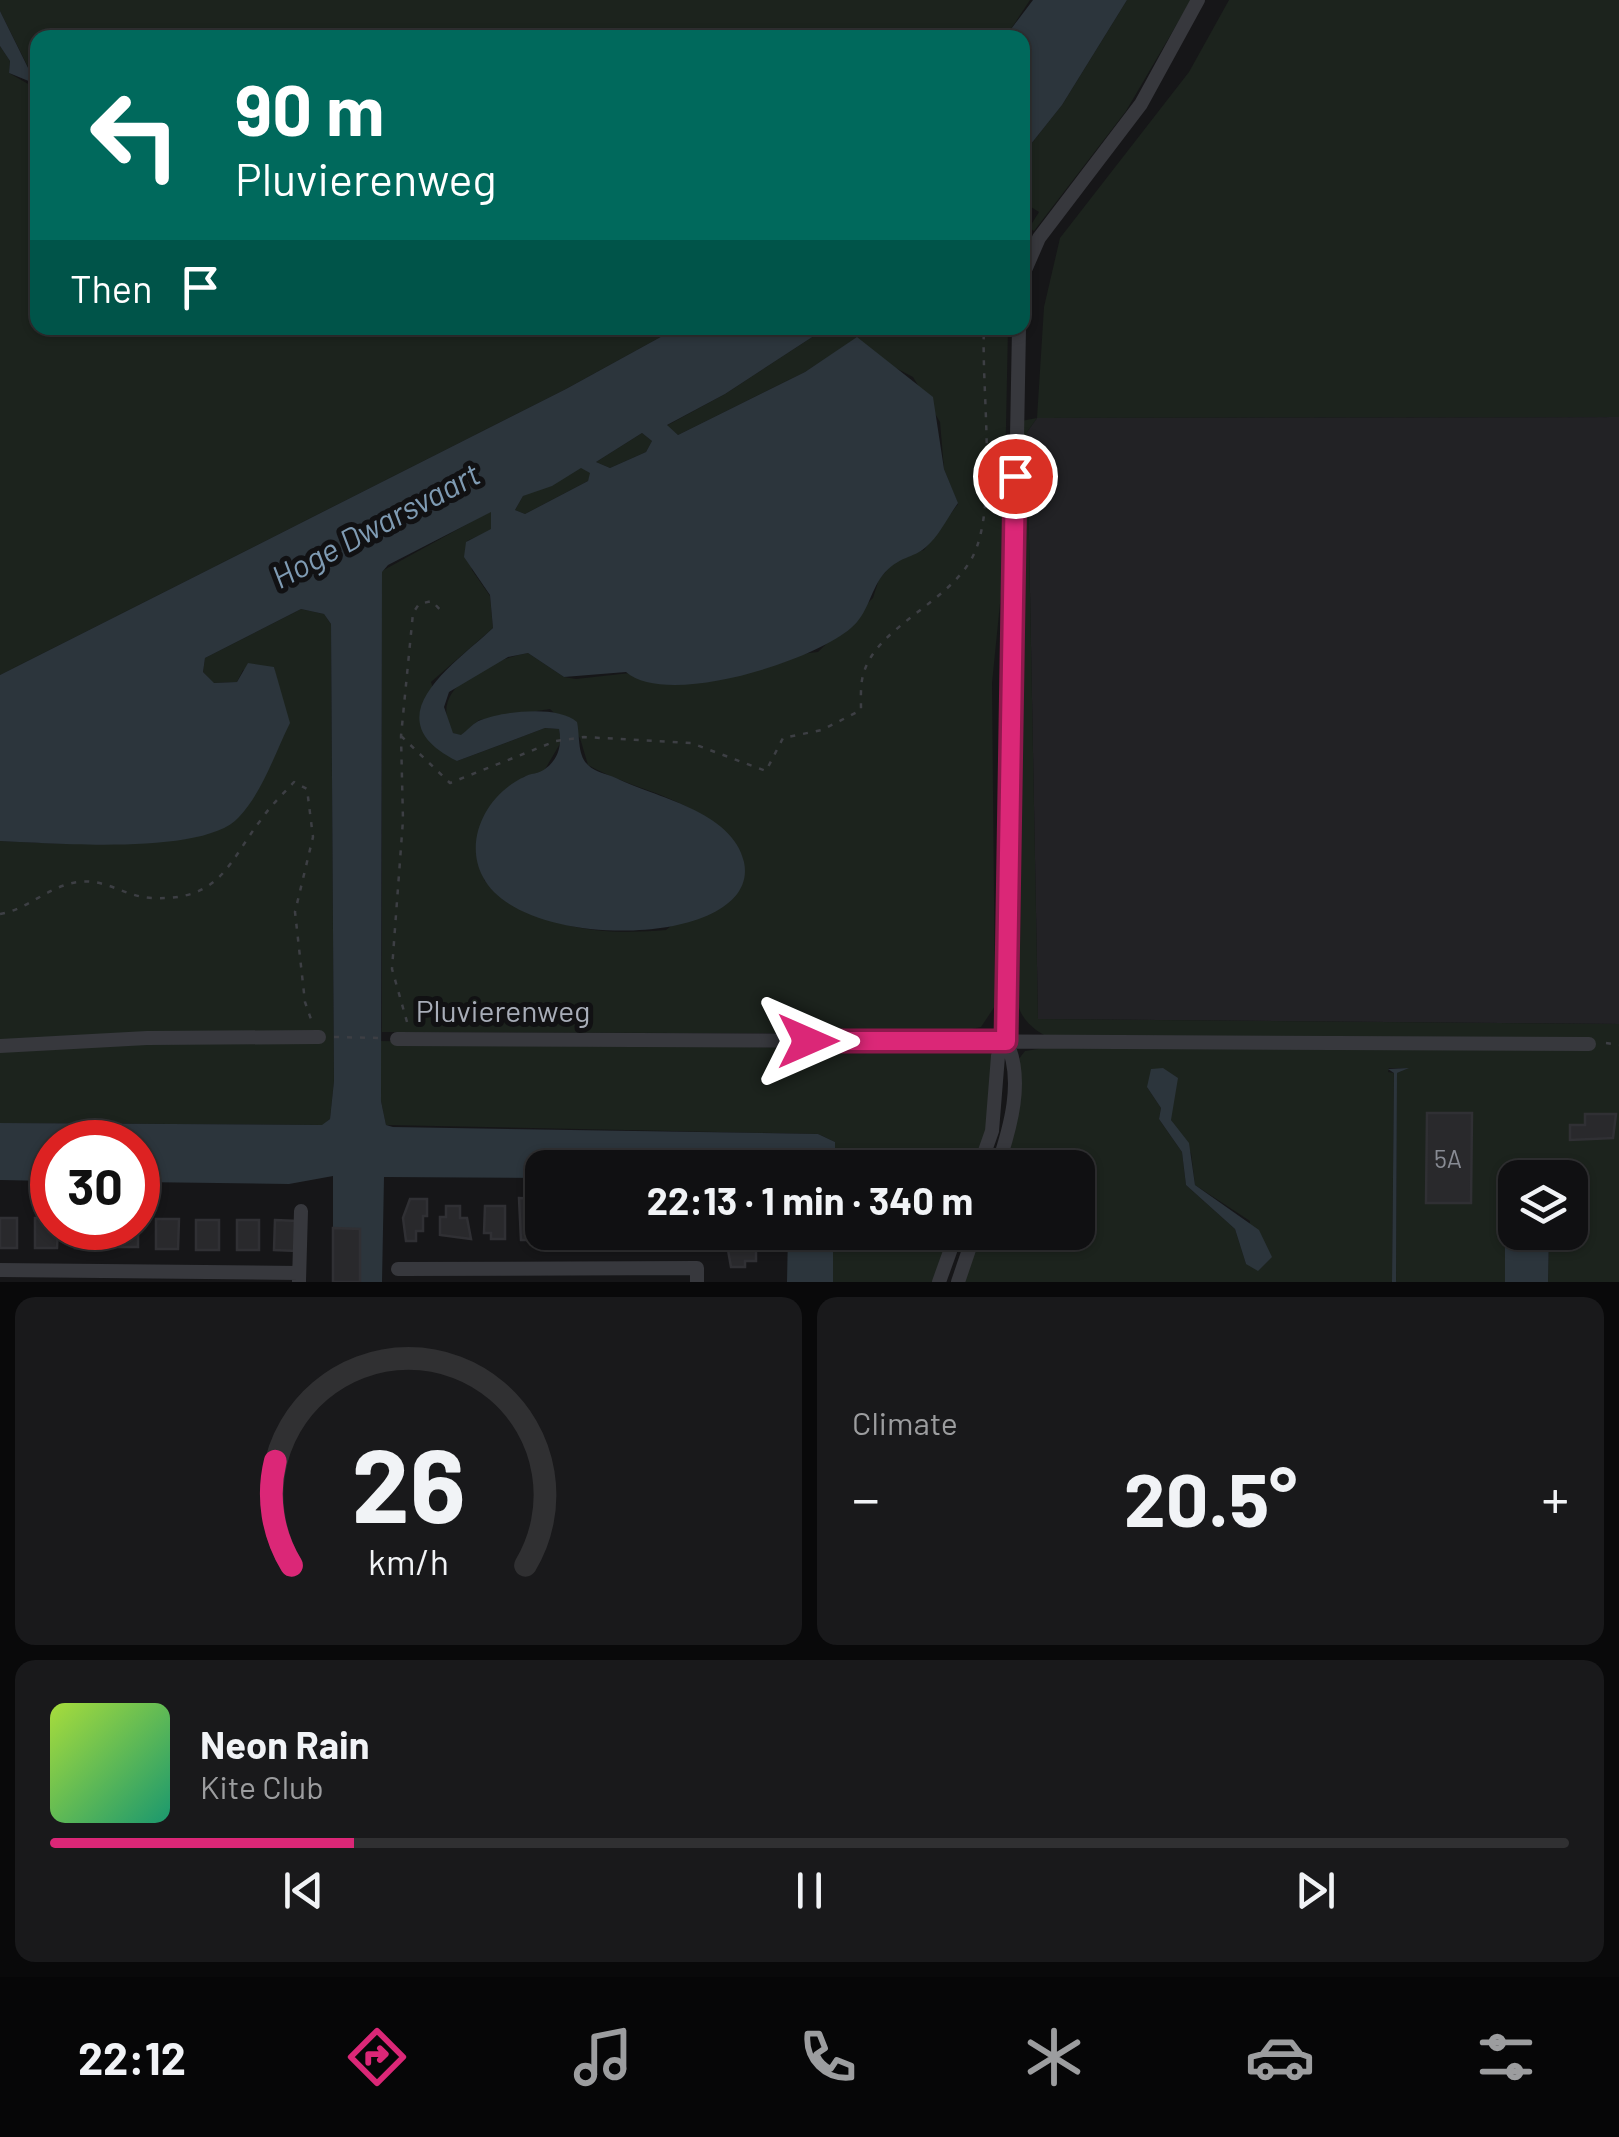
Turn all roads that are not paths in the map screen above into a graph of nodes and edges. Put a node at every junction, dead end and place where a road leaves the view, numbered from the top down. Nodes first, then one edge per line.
1 (1198, 0) edge
2 (1030, 240) edge
3 (1036, 244) junction
4 (1030, 259) edge
5 (1019, 335) edge
6 (319, 1037) road end
7 (404, 1039) road end
8 (1006, 1041) junction
9 (1588, 1044) dead end
10 (0, 1046) edge
11 (985, 1150) edge
12 (1003, 1150) edge
13 (301, 1212) dead end
14 (950, 1250) edge
15 (969, 1250) edge
16 (398, 1269) dead end
17 (0, 1270) edge
18 (299, 1277) edge
19 (696, 1282) edge
20 (939, 1282) edge
21 (958, 1282) edge

1 - 3 street
2 - 3 lane
3 - 4 street
5 - 8 street
6 - 10 street
7 - 8 street, Pluvierenweg
8 - 9 street, Pluvierenweg
8 - 11 street
8 - 12 street
13 - 18 street
14 - 20 street
15 - 21 street
16 - 19 street
17 - 18 street

